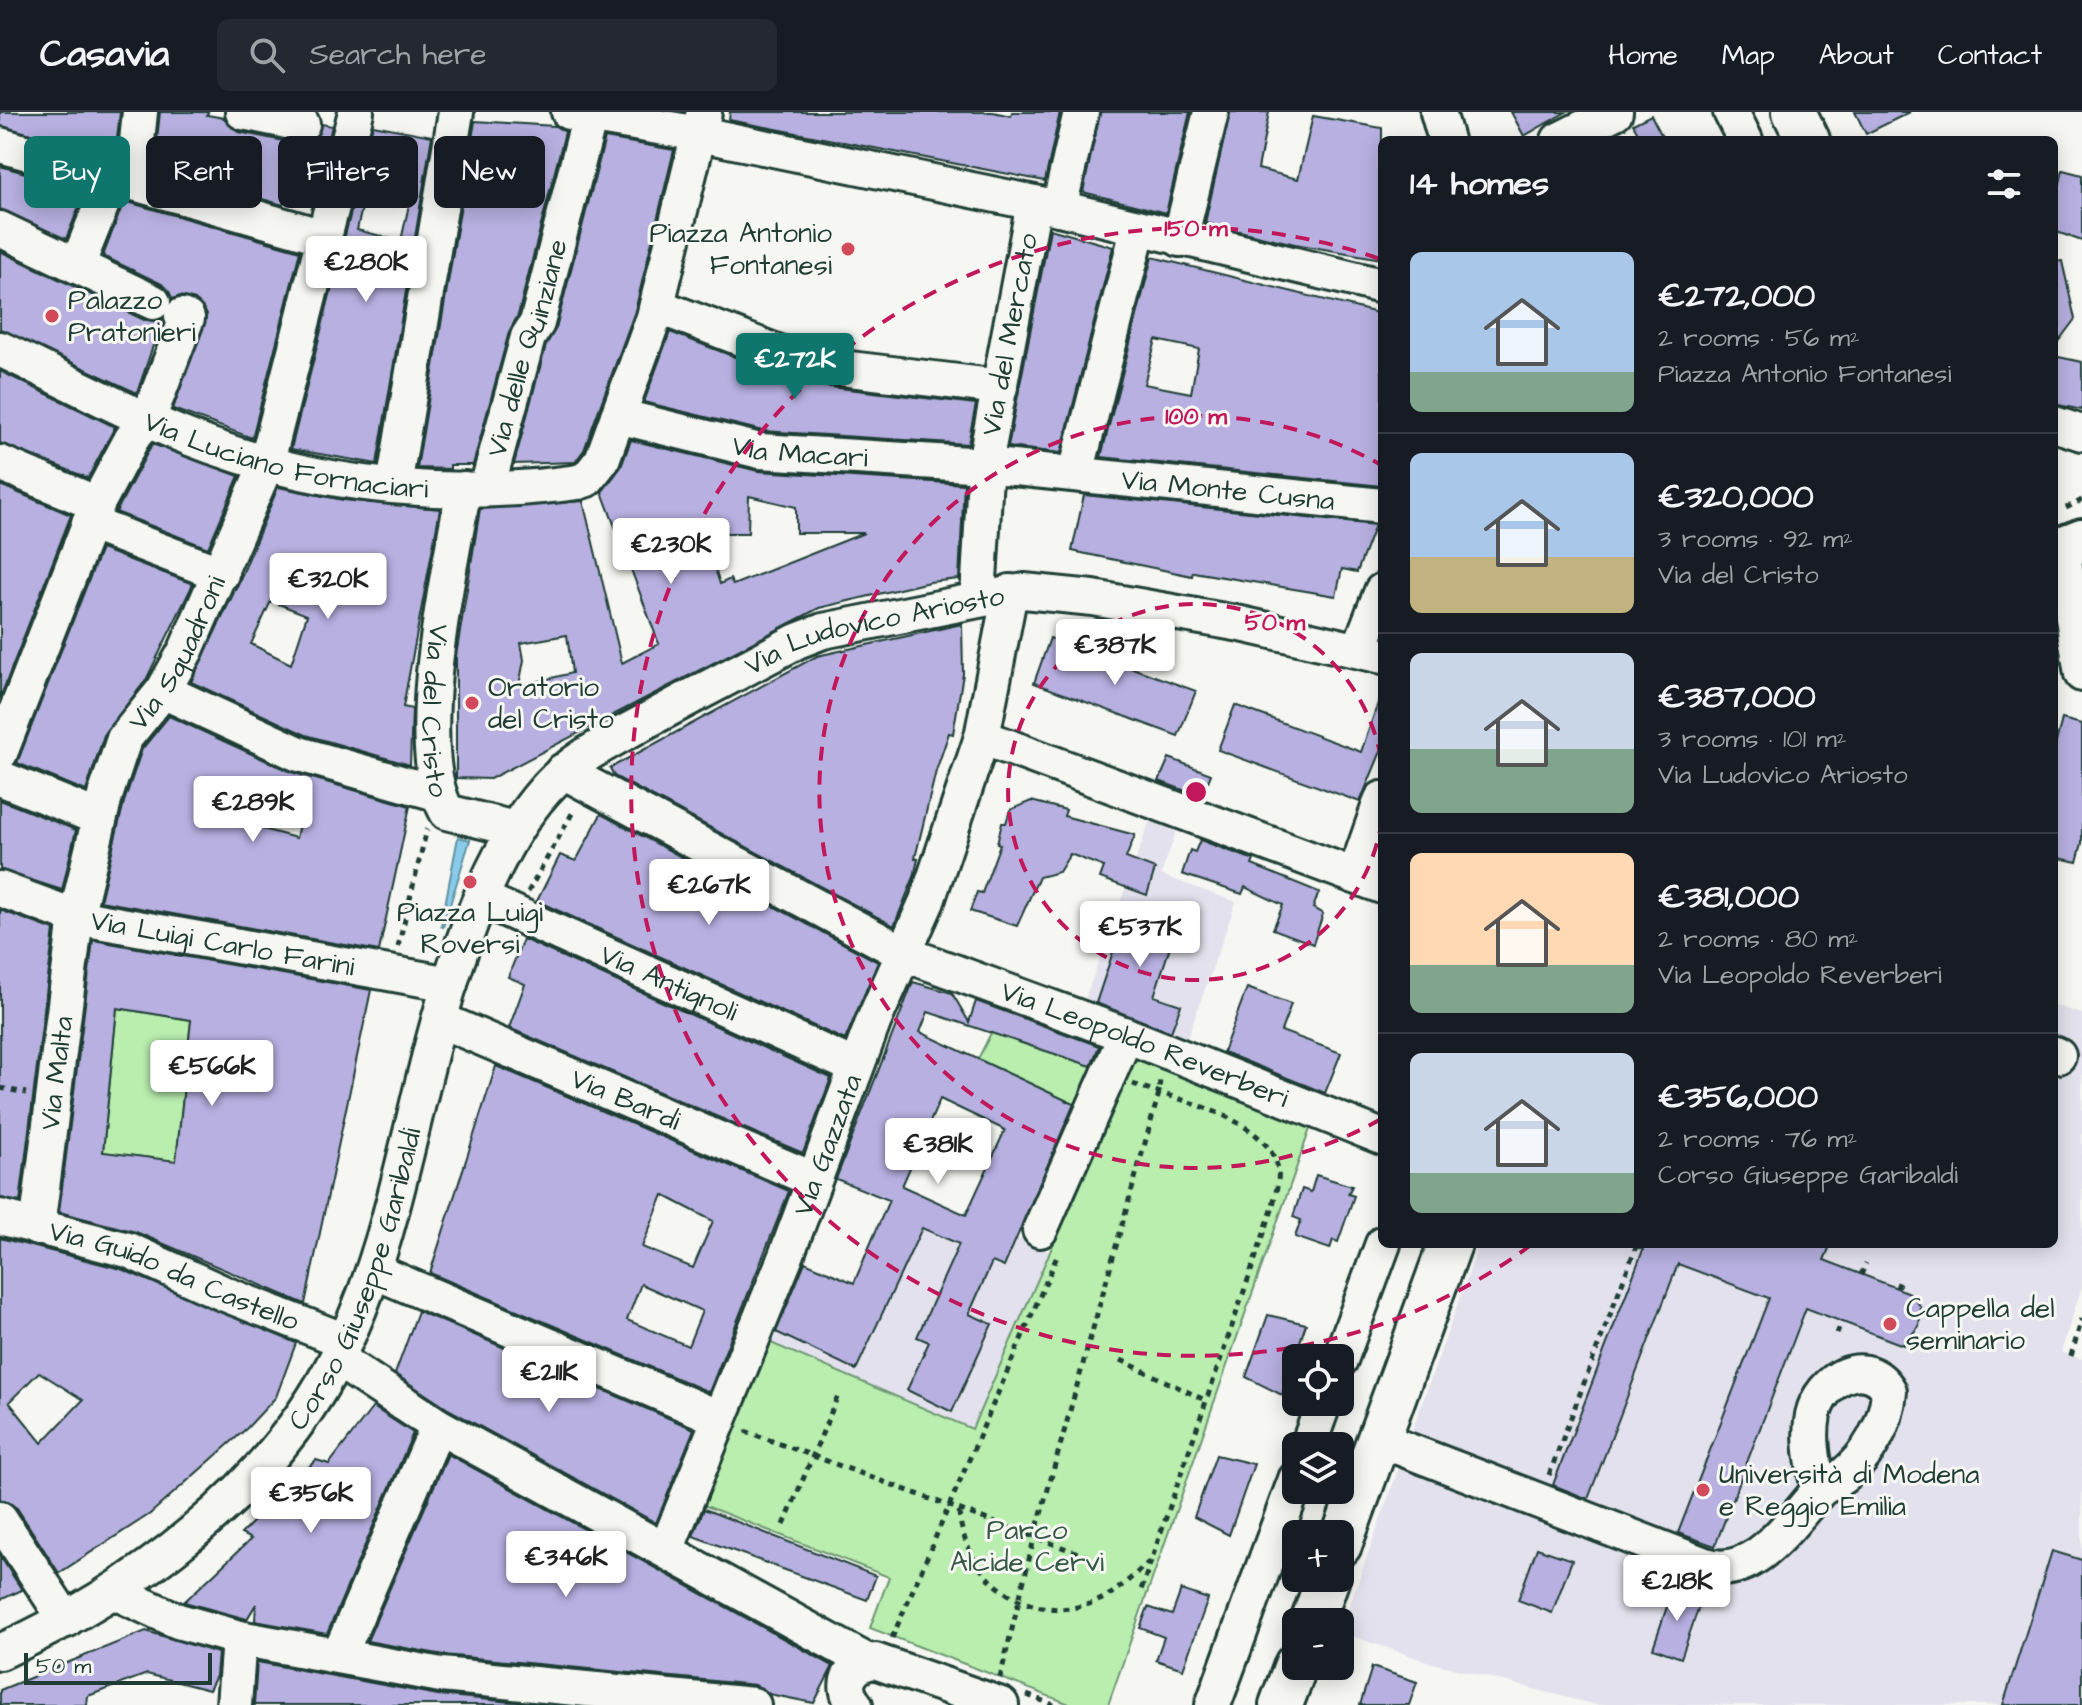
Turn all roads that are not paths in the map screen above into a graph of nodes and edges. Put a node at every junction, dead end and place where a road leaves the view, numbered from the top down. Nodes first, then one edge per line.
1 (140, 112) edge
2 (243, 112) edge
3 (456, 112) edge
4 (1081, 112) edge
5 (1211, 112) edge
6 (1438, 112) edge
7 (1615, 112) edge
8 (1731, 112) edge
9 (1794, 112) edge
10 (580, 114) edge
11 (352, 119) edge
12 (702, 123) edge
13 (302, 124) dead end
14 (1445, 136) edge
15 (1567, 136) edge
16 (1743, 136) edge
17 (1806, 136) edge
18 (0, 145) edge
19 (24, 152) edge
20 (130, 167) edge
21 (130, 181) edge
22 (1047, 206) junction
23 (105, 208) edge
24 (0, 229) edge
25 (1138, 230) junction
26 (324, 237) junction
27 (1180, 239) junction
28 (77, 266) junction
29 (1378, 285) edge
30 (657, 306) junction
31 (0, 349) edge
32 (1000, 387) junction
33 (618, 416) junction
34 (146, 419) junction
35 (2058, 425) edge
36 (2082, 433) edge
37 (0, 463) edge
38 (266, 465) junction
39 (985, 465) junction
40 (1076, 473) junction
41 (394, 486) junction
42 (476, 488) junction
43 (1378, 506) edge
44 (93, 514) junction
45 (2066, 546) edge
46 (221, 574) junction
47 (994, 595) junction
48 (1378, 612) edge
49 (1370, 653) edge
50 (2082, 674) edge
51 (12, 684) edge
52 (163, 691) junction
53 (982, 737) junction
54 (0, 753) edge
55 (0, 778) edge
56 (565, 782) junction
57 (436, 793) junction
58 (99, 818) junction
59 (1378, 822) edge
60 (515, 829) junction
61 (1368, 881) edge
62 (0, 889) edge
63 (483, 899) junction
64 (76, 917) junction
65 (905, 954) junction
66 (450, 984) junction
67 (436, 1032) junction
68 (1126, 1035) junction
69 (856, 1067) junction
70 (1378, 1135) edge
71 (812, 1179) junction
72 (0, 1217) edge
73 (37, 1228) junction
74 (1051, 1237) road end
75 (1382, 1248) edge
76 (1449, 1248) edge
77 (374, 1271) junction
78 (1346, 1344) edge
79 (341, 1350) junction
80 (719, 1418) junction
81 (438, 1426) junction
82 (1378, 1439) junction
83 (1819, 1490) dead end
84 (1287, 1504) edge
85 (0, 1519) edge
86 (1349, 1520) edge
87 (666, 1550) junction
88 (115, 1592) junction
89 (66, 1620) junction
90 (239, 1638) junction
91 (0, 1652) edge
92 (339, 1656) junction
93 (876, 1662) junction
94 (1290, 1680) edge
95 (997, 1704) edge
96 (234, 1705) edge
97 (753, 1705) edge
98 (855, 1705) edge
99 (1213, 1705) edge
100 (1281, 1705) edge

1 - 20 street
2 - 13 street
3 - 41 street
4 - 22 street, Via del Mercato
5 - 27 street
6 - 14 street
7 - 15 street
8 - 16 street
9 - 17 main road
10 - 12 street
10 - 42 street, Via delle Quinziane
11 - 26 street, Via Squadroni
12 - 22 street
12 - 30 street
18 - 19 street
21 - 26 street
22 - 25 street
22 - 32 street, Via del Mercato
23 - 28 street
24 - 28 street
25 - 27 street
25 - 40 street
26 - 38 street, Via Squadroni
27 - 29 street
28 - 34 street
30 - 32 street
30 - 33 street
31 - 34 street, Via Luciano Fornaciari
32 - 39 street, Via del Mercato
33 - 39 street, Via Macari
33 - 42 street, Via Luciano Fornaciari
34 - 38 street, Via Luciano Fornaciari
34 - 44 street
35 - 36 street
37 - 44 street
38 - 41 street, Via Luciano Fornaciari
38 - 46 street, Via Squadroni
39 - 40 street, Via Macari
39 - 47 street, Via del Mercato
40 - 43 street, Via Monte Cusna
41 - 42 street, Via Luciano Fornaciari
42 - 57 street, Via del Cristo
44 - 46 street
44 - 51 street
45 - 50 street
46 - 52 street, Via Squadroni
47 - 49 street, Via Ludovico Ariosto
47 - 53 street, Via Gazzata
47 - 56 street, Via Ludovico Ariosto
48 - 49 street
51 - 54 street
52 - 57 street
52 - 58 street, Via Squadroni
53 - 61 street
53 - 65 street, Via Gazzata
55 - 58 street
56 - 60 street
56 - 65 street, Via Leopoldo Reverberi
57 - 60 street, Via del Cristo
58 - 64 street, Via Squadroni
59 - 61 street
60 - 63 street
62 - 64 street, Via Luigi Carlo Farini
63 - 66 street
63 - 69 street, Via Antignoli
64 - 66 street, Via Luigi Carlo Farini
64 - 73 street, Via Malta
65 - 68 street, Via Leopoldo Reverberi
65 - 69 street, Via Gazzata
66 - 67 street
67 - 71 street, Via Bardi
67 - 77 street, Corso Giuseppe Garibaldi
68 - 70 street, Via Leopoldo Reverberi
68 - 74 street
69 - 71 street, Via Gazzata
71 - 80 street, Via Gazzata
72 - 73 street, Via Guido da Castello
73 - 79 street, Via Guido da Castello
75 - 78 street
76 - 82 main road
77 - 79 street, Corso Giuseppe Garibaldi
77 - 80 street
79 - 81 street, Via Guido da Castello
79 - 88 street, Corso Giuseppe Garibaldi
80 - 87 street, Via Gazzata
81 - 87 street, Via Guido da Castello
81 - 92 street
82 - 83 street
82 - 86 main road
84 - 99 street
85 - 89 street
87 - 93 street, Via Guido da Castello
88 - 89 street, Corso Giuseppe Garibaldi
88 - 90 street
89 - 91 street, Corso Giuseppe Garibaldi
90 - 92 street
90 - 96 street
92 - 97 street
93 - 95 street, Via Guido da Castello
93 - 98 street
94 - 100 main road

